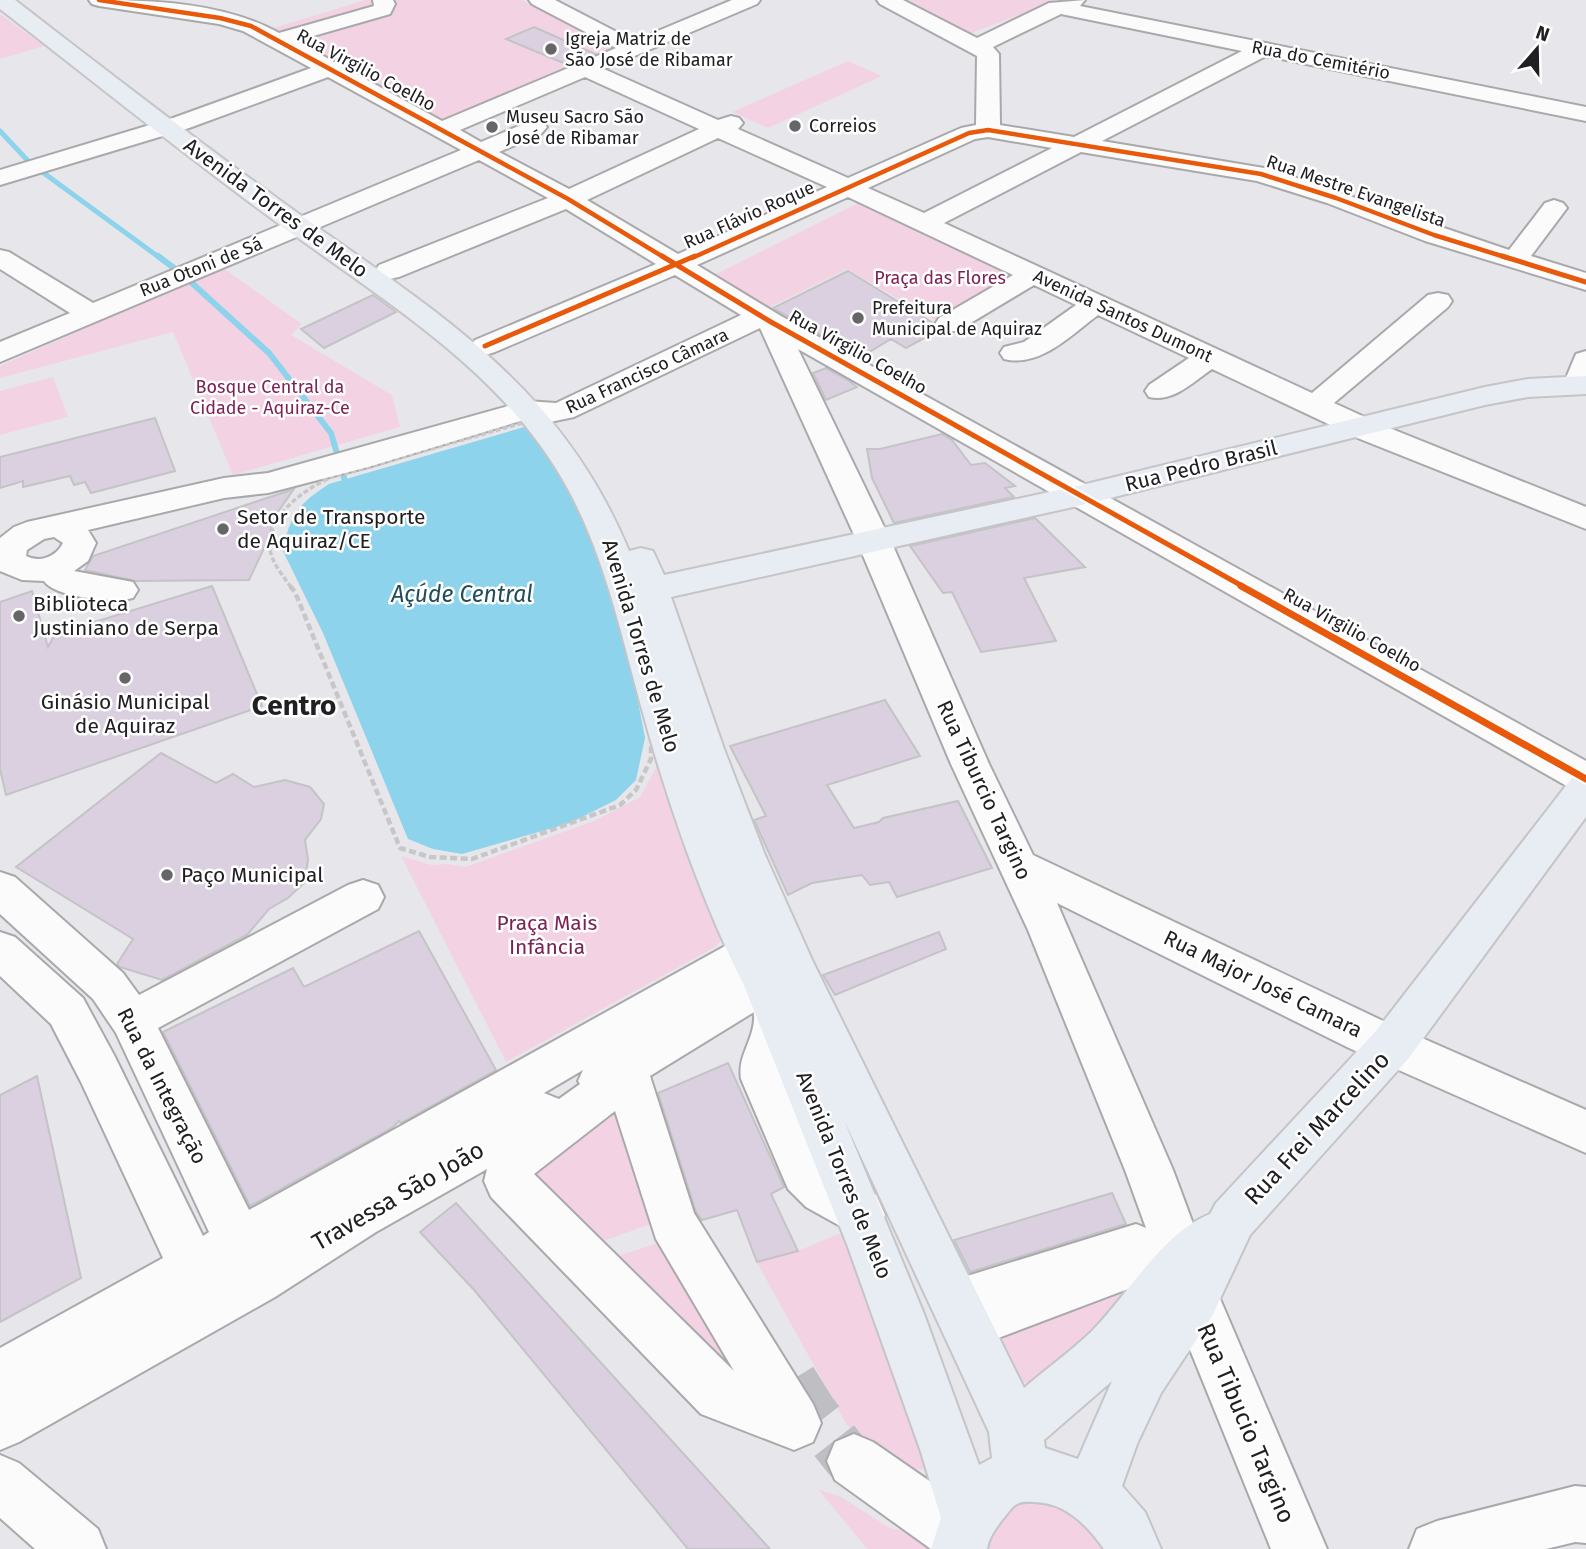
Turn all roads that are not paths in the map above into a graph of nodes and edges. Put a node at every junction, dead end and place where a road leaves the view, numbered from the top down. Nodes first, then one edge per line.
1 (2, 0) edge
2 (14, 0) edge
3 (99, 0) edge
4 (356, 0) edge
5 (383, 0) edge
6 (539, 0) edge
7 (750, 0) edge
8 (887, 0) edge
9 (144, 3) edge
10 (1065, 4) edge
11 (268, 36) junction
12 (977, 46) junction
13 (1265, 48) junction
14 (634, 49) junction
15 (594, 66) junction
16 (331, 68) junction
17 (1586, 114) edge
18 (532, 124) dead end
19 (174, 125) junction
20 (725, 126) junction
21 (442, 130) junction
22 (988, 130) junction
23 (1077, 145) junction
24 (480, 152) junction
25 (0, 178) edge
26 (863, 189) junction
27 (568, 199) junction
28 (1554, 208) dead end
29 (930, 220) junction
30 (308, 223) junction
31 (0, 258) edge
32 (1514, 261) junction
33 (389, 271) junction
34 (690, 272) junction
35 (1033, 274) junction
36 (1586, 282) edge
37 (1437, 301) dead end
38 (1097, 303) junction
39 (90, 313) junction
40 (767, 319) junction
41 (949, 324) dead end
42 (485, 346) junction
43 (1014, 353) dead end
44 (0, 354) edge
45 (1210, 357) junction
46 (1583, 377) edge
47 (1160, 391) dead end
48 (1324, 397) junction
49 (543, 412) junction
50 (1370, 425) junction
51 (1082, 495) junction
52 (1586, 507) edge
53 (1586, 519) edge
54 (873, 539) junction
55 (28, 548) edge
56 (121, 590) dead end
57 (640, 593) junction
58 (0, 594) edge
59 (1586, 779) edge
60 (1586, 788) edge
61 (1019, 866) junction
62 (0, 890) edge
63 (363, 897) dead end
64 (0, 950) edge
65 (772, 968) junction
66 (132, 1020) junction
67 (1392, 1045) junction
68 (1586, 1132) edge
69 (513, 1160) joint
70 (861, 1215) joint
71 (248, 1261) junction
72 (1189, 1281) junction
73 (202, 1287) junction
74 (0, 1377) edge
75 (0, 1423) edge
76 (1018, 1452) junction
77 (854, 1461) tunnel mouth
78 (0, 1482) edge
79 (1092, 1494) junction
80 (1586, 1515) edge
81 (963, 1534) edge
82 (78, 1549) edge
83 (1133, 1549) edge
84 (1299, 1549) edge
85 (1437, 1549) edge

1 - 19 main road, Avenida Torres de Melo
2 - 19 main road, Avenida Torres de Melo
3 - 9 street, Rua Virgilio Coelho
4 - 11 street
5 - 11 street
6 - 14 street
7 - 14 street
8 - 12 street
9 - 11 street, Rua Virgilio Coelho
10 - 12 street, Rua do Cemitério
10 - 13 street, Rua do Cemitério
11 - 16 street, Rua Virgilio Coelho
12 - 22 street
13 - 17 street, Rua do Cemitério
13 - 23 street
14 - 15 street
15 - 20 street, Avenida Santos Dumont
15 - 21 street
16 - 19 street
16 - 21 street, Rua Virgilio Coelho
18 - 24 street, Rua Otoni de Sá
19 - 25 street
19 - 30 main road, Avenida Torres de Melo
20 - 26 street, Avenida Santos Dumont
20 - 27 street
21 - 24 street, Rua Virgilio Coelho
22 - 23 street, Rua Mestre Evangelista
22 - 26 street, Rua Flávio Roque
23 - 29 street
23 - 32 street, Rua Mestre Evangelista
24 - 27 street, Rua Virgilio Coelho
24 - 30 street, Rua Otoni de Sá
26 - 29 street, Avenida Santos Dumont
26 - 34 street, Rua Flávio Roque
27 - 33 street
27 - 34 street, Rua Virgilio Coelho
28 - 32 street
29 - 35 street, Avenida Santos Dumont
29 - 48 street, Avenida Santos Dumont
30 - 33 main road, Avenida Torres de Melo
30 - 39 street, Rua Otoni de Sá
30 - 49 main road, Avenida Torres de Melo
31 - 39 street
32 - 36 street, Rua Mestre Evangelista
33 - 42 main road, Avenida Torres de Melo
34 - 40 street, Rua Virgilio Coelho
34 - 42 street, Rua Flávio Roque
35 - 38 street, Avenida Santos Dumont
35 - 41 street
37 - 48 street
38 - 43 street
38 - 45 street, Avenida Santos Dumont
39 - 44 street, Rua Otoni de Sá
40 - 49 street, Rua Francisco Câmara
40 - 51 street, Rua Virgilio Coelho
40 - 54 street, Rua Tiburcio Targino
42 - 49 main road, Avenida Torres de Melo
45 - 47 street
45 - 50 street, Avenida Santos Dumont
46 - 50 main road, Rua Pedro Brasil
48 - 50 street, Avenida Santos Dumont
49 - 55 street, Rua Francisco Câmara
49 - 57 main road, Avenida Torres de Melo
50 - 51 main road, Rua Pedro Brasil
50 - 52 street, Avenida Santos Dumont
50 - 53 street, Avenida Santos Dumont
51 - 54 main road, Rua Pedro Brasil
51 - 59 street, Rua Virgilio Coelho
54 - 57 main road, Rua Pedro Brasil
54 - 61 street, Rua Tiburcio Targino
55 - 56 street
55 - 58 street
57 - 65 main road, Avenida Torres de Melo
60 - 67 main road, Rua Frei Marcelino
61 - 67 street, Rua Major José Camara
61 - 72 street, Rua Tiburcio Targino
62 - 66 street, Rua da Integração
63 - 66 street
64 - 73 street
65 - 70 street
65 - 71 street, Travessa São João
65 - 76 main road, Avenida Torres de Melo
66 - 71 street, Rua da Integração
67 - 68 street, Rua Major José Camara
67 - 72 main road, Rua Frei Marcelino
69 - 69 street
70 - 81 main road, Avenida Torres de Melo
71 - 73 street, Travessa São João
72 - 76 main road
72 - 79 main road
72 - 84 street, Rua Tibucio Targino
73 - 74 street, Travessa São João
73 - 75 street, Travessa São João
76 - 79 main road
76 - 81 main road
77 - 81 street
78 - 82 street
79 - 83 main road
80 - 85 street

